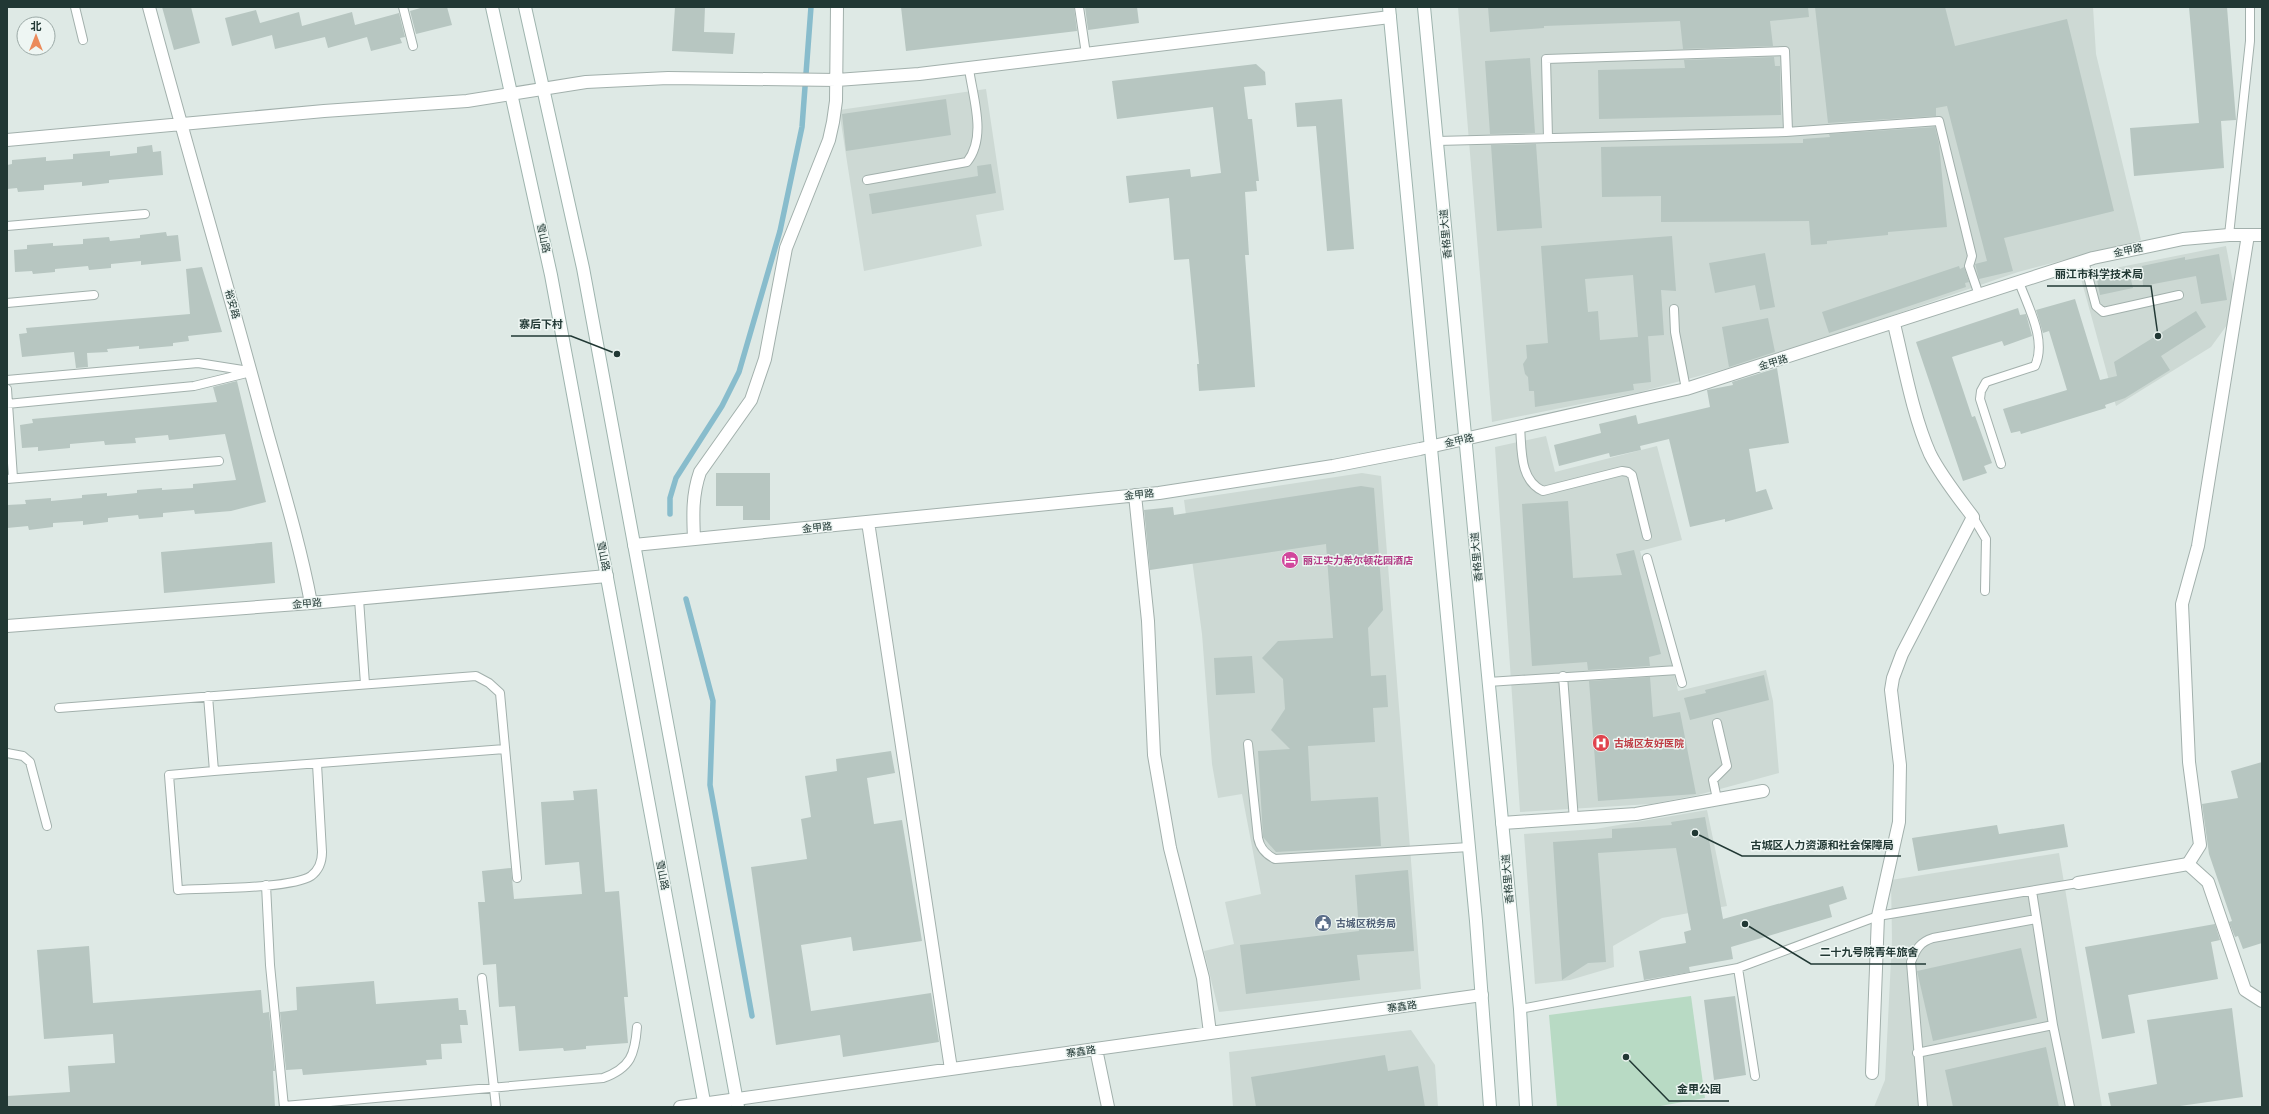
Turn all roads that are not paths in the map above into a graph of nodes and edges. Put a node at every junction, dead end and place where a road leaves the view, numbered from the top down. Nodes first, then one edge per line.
1 (75, 7) edge
2 (149, 7) edge
3 (403, 7) edge
4 (492, 7) edge
5 (525, 7) edge
6 (838, 7) edge
7 (1079, 7) edge
8 (1424, 7) edge
9 (2250, 7) edge
10 (1389, 12) edge
11 (83, 40) dead end
12 (413, 46) dead end
13 (1086, 54) junction
14 (968, 69) junction
15 (837, 80) junction
16 (544, 89) junction
17 (512, 94) junction
18 (180, 124) junction
19 (1788, 131) junction
20 (1548, 138) junction
21 (7, 140) edge
22 (1437, 141) junction
23 (867, 180) dead end
24 (145, 214) dead end
25 (7, 226) edge
26 (2230, 235) junction
27 (2248, 235) junction
28 (2262, 235) edge
29 (2084, 261) junction
30 (2019, 282) junction
31 (94, 295) dead end
32 (1979, 295) junction
33 (2179, 295) dead end
34 (7, 303) edge
35 (1674, 309) dead end
36 (1894, 324) junction
37 (251, 372) junction
38 (7, 380) edge
39 (7, 389) edge
40 (1686, 389) junction
41 (8, 404) edge
42 (1520, 427) junction
43 (1465, 439) junction
44 (1431, 447) junction
45 (219, 461) dead end
46 (2001, 464) dead end
47 (10, 478) edge
48 (1135, 495) junction
49 (1973, 517) junction
50 (868, 522) junction
51 (1647, 536) dead end
52 (694, 539) junction
53 (634, 545) junction
54 (1647, 558) dead end
55 (607, 576) junction
56 (1985, 591) dead end
57 (359, 599) junction
58 (311, 603) junction
59 (7, 626) edge
60 (1678, 670) junction
61 (1563, 676) junction
62 (1488, 682) junction
63 (1682, 683) dead end
64 (365, 684) junction
65 (208, 696) junction
66 (59, 708) dead end
67 (1717, 723) dead end
68 (1248, 744) dead end
69 (505, 749) junction
70 (7, 753) edge
71 (317, 764) junction
72 (214, 771) junction
73 (1763, 790) dead end
74 (1717, 799) junction
75 (1574, 820) junction
76 (1502, 823) junction
77 (47, 826) dead end
78 (1469, 847) junction
79 (2188, 864) junction
80 (517, 878) dead end
81 (2078, 883) joint
82 (266, 885) junction
83 (2032, 891) junction
84 (1878, 916) junction
85 (2036, 919) junction
86 (1738, 968) junction
87 (482, 978) dead end
88 (1482, 995) junction
89 (2262, 1001) edge
90 (1520, 1010) junction
91 (2053, 1025) junction
92 (637, 1027) dead end
93 (1210, 1033) junction
94 (1096, 1048) junction
95 (1917, 1053) junction
96 (951, 1069) junction
97 (1872, 1073) dead end
98 (1755, 1076) dead end
99 (494, 1087) junction
100 (737, 1103) edge
101 (705, 1105) edge
102 (284, 1106) edge
103 (496, 1107) edge
104 (680, 1107) edge
105 (1108, 1107) edge
106 (1490, 1107) edge
107 (1526, 1107) edge
108 (1924, 1107) edge
109 (2070, 1107) edge

1 - 11 lane
2 - 18 street, 裕安路
3 - 12 lane
4 - 17 street, 雪山路
5 - 16 street
6 - 15 street
7 - 13 lane
8 - 22 street, 香格里大道
9 - 26 lane
10 - 13 street
10 - 44 street
13 - 14 street
14 - 15 street
14 - 23 lane
15 - 16 street
15 - 52 street
16 - 17 street
16 - 53 street
17 - 18 street
17 - 55 street, 雪山路
18 - 21 street
18 - 37 street, 裕安路
19 - 20 lane
19 - 20 lane
19 - 32 lane
20 - 22 lane
22 - 43 street, 香格里大道
24 - 25 lane
26 - 27 street, 金甲路
26 - 29 street, 金甲路
27 - 28 street, 金甲路
27 - 79 street
29 - 30 street, 金甲路
29 - 33 lane
30 - 32 street, 金甲路
30 - 46 lane
31 - 34 lane
32 - 36 street, 金甲路
35 - 40 lane
36 - 40 street, 金甲路
36 - 49 street
37 - 38 lane
37 - 41 lane
37 - 58 street, 裕安路
39 - 41 lane
40 - 42 street, 金甲路
41 - 47 lane
42 - 43 street, 金甲路
42 - 51 lane
43 - 44 street, 金甲路
43 - 62 street, 香格里大道
44 - 48 street, 金甲路
44 - 78 street
45 - 47 lane
48 - 50 street, 金甲路
48 - 93 street
49 - 56 lane
49 - 84 street
50 - 52 street, 金甲路
50 - 96 street
52 - 53 street, 金甲路
53 - 100 street
54 - 60 lane
55 - 57 street, 金甲路
55 - 101 street, 雪山路
57 - 58 street, 金甲路
57 - 64 lane
58 - 59 street, 金甲路
60 - 61 lane
60 - 63 lane
61 - 62 lane
61 - 75 lane
62 - 76 street, 香格里大道
64 - 65 lane
64 - 69 lane
65 - 66 lane
65 - 72 lane
67 - 74 lane
68 - 78 lane
69 - 71 lane
69 - 80 lane
70 - 77 lane
71 - 72 lane
71 - 82 lane
72 - 82 lane
73 - 74 street
74 - 75 street
75 - 76 street
76 - 90 street, 香格里大道
78 - 88 street
79 - 81 street
79 - 89 street
81 - 83 lane
82 - 102 lane
83 - 84 lane
83 - 85 lane
84 - 86 lane
84 - 97 street
85 - 91 lane
85 - 95 lane
86 - 90 lane
86 - 98 lane
87 - 99 lane
88 - 93 street, 寨鑫路
88 - 106 street
90 - 107 street, 香格里大道
91 - 95 lane
91 - 109 lane
92 - 99 lane
93 - 94 street, 寨鑫路
94 - 96 street, 寨鑫路
94 - 105 street
95 - 108 lane
96 - 100 street, 寨鑫路
99 - 102 lane
99 - 103 lane
100 - 101 street, 寨鑫路
101 - 104 street, 寨鑫路

